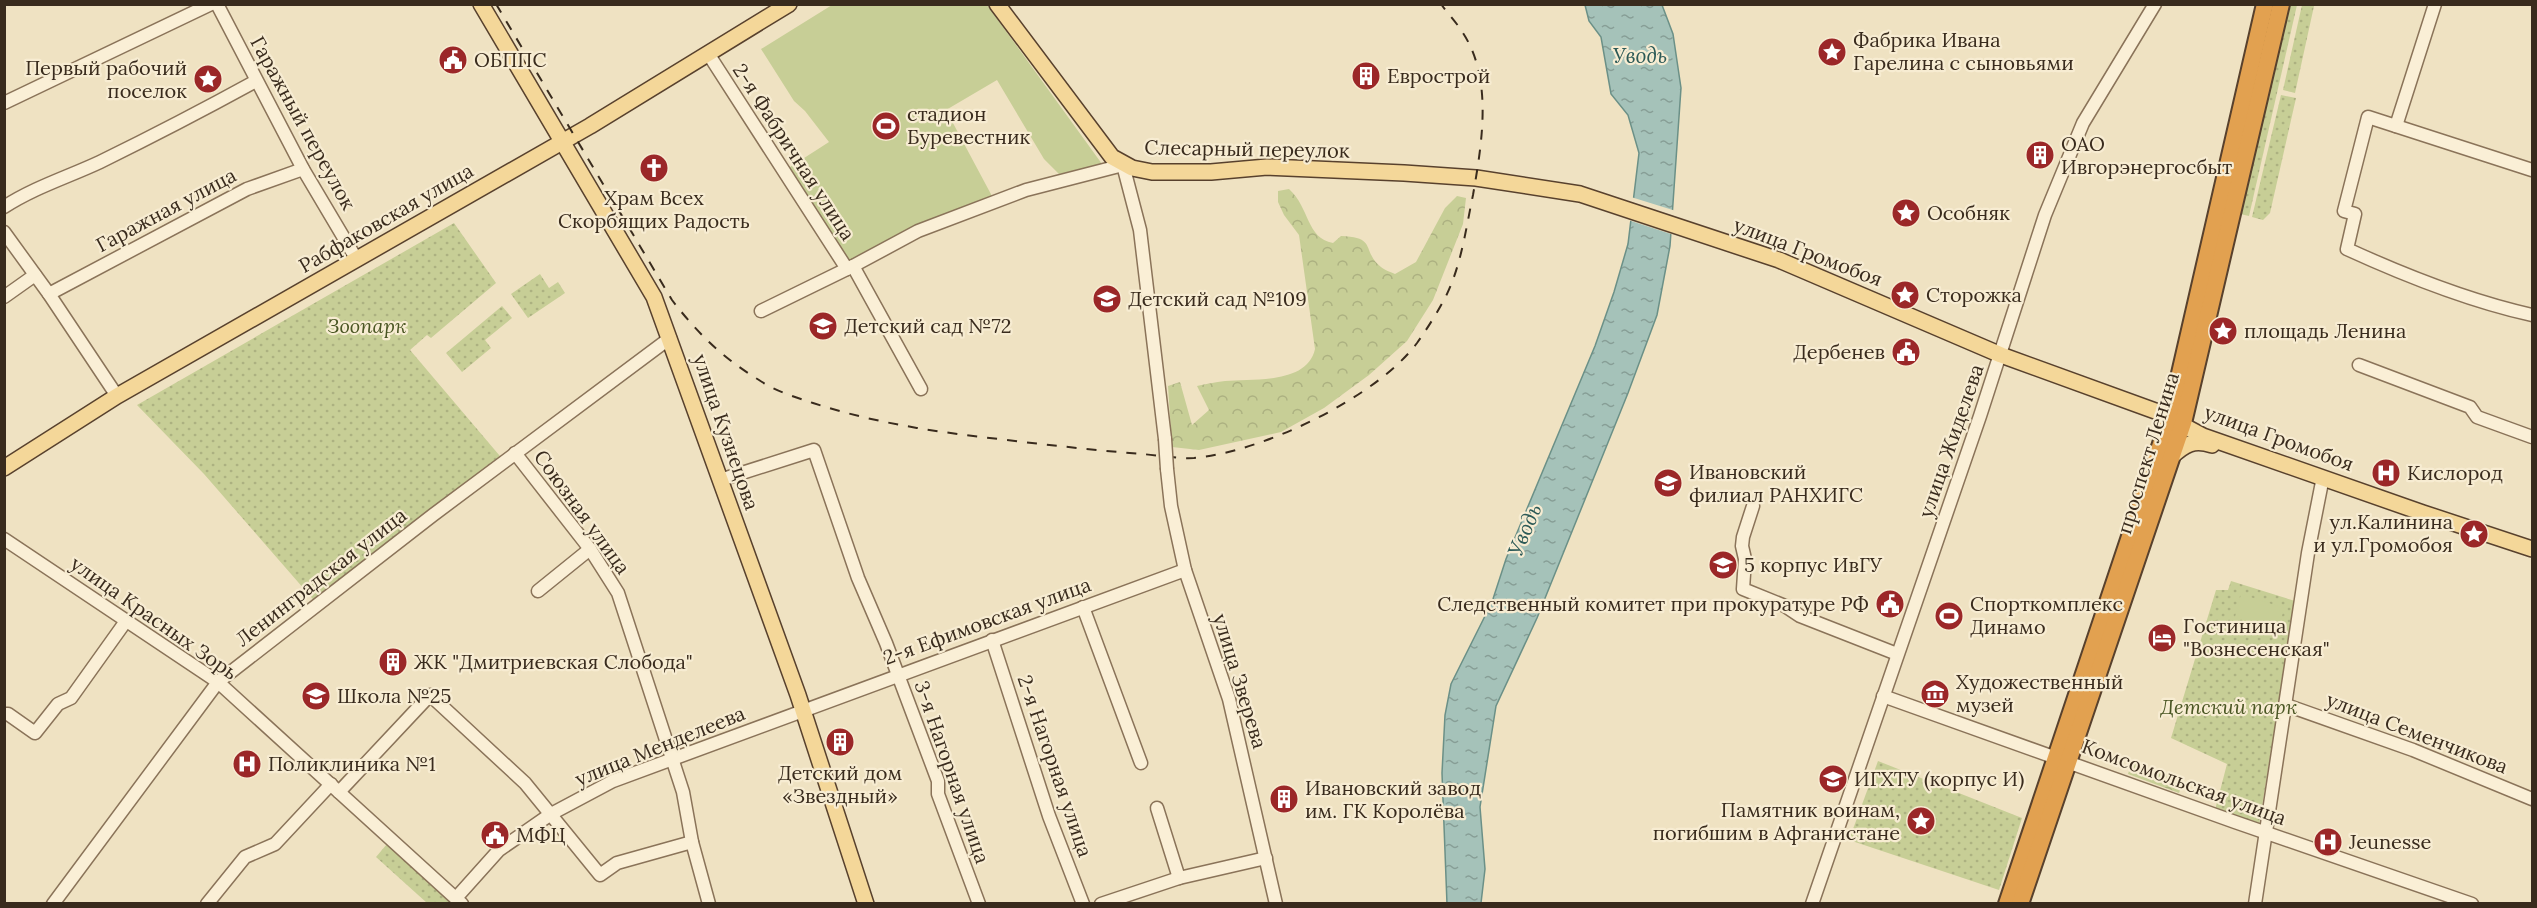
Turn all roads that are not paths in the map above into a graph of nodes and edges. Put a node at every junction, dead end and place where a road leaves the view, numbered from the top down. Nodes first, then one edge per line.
1 (211, 4) edge
2 (217, 4) edge
3 (481, 4) edge
4 (789, 4) edge
5 (997, 4) edge
6 (2155, 4) edge
7 (2265, 4) edge
8 (2281, 4) edge
9 (2435, 4) edge
10 (709, 55) junction
11 (256, 81) junction
12 (4, 104) edge
13 (2396, 126) junction
14 (563, 141) junction
15 (1123, 165) junction
16 (303, 169) junction
17 (2532, 170) edge
18 (1476, 178) joint
19 (4, 207) edge
20 (4, 232) edge
21 (357, 260) junction
22 (850, 268) junction
23 (35, 275) junction
24 (49, 294) junction
25 (4, 297) edge
26 (761, 311) dead end
27 (2532, 315) edge
28 (670, 338) junction
29 (2001, 355) junction
30 (2359, 365) dead end
31 (921, 389) dead end
32 (117, 396) junction
33 (2176, 420) junction
34 (2532, 437) edge
35 (2201, 442) junction
36 (515, 453) junction
37 (2171, 457) junction
38 (4, 468) edge
39 (720, 480) junction
40 (2322, 481) junction
41 (1753, 506) dead end
42 (4, 539) edge
43 (590, 549) junction
44 (2532, 549) edge
45 (2532, 557) edge
46 (1185, 570) junction
47 (538, 591) dead end
48 (1083, 607) junction
49 (126, 621) junction
50 (992, 640) junction
51 (1897, 654) junction
52 (897, 675) junction
53 (218, 682) junction
54 (1883, 696) junction
55 (2286, 705) junction
56 (802, 710) junction
57 (4, 714) edge
58 (673, 758) junction
59 (2063, 759) junction
60 (1142, 762) dead end
61 (335, 788) junction
62 (2532, 799) edge
63 (1157, 808) dead end
64 (551, 814) junction
65 (2266, 833) junction
66 (692, 842) junction
67 (1266, 858) junction
68 (1179, 878) junction
69 (459, 901) edge
70 (53, 903) edge
71 (207, 903) edge
72 (709, 903) edge
73 (866, 903) edge
74 (979, 903) edge
75 (1083, 903) edge
76 (1101, 903) edge
77 (1276, 903) edge
78 (1812, 903) edge
79 (2007, 903) edge
80 (2020, 903) edge
81 (2255, 903) edge
82 (2472, 903) edge

1 - 12 street
2 - 11 street, Гаражный переулок
3 - 14 main road, улица Кузнецова
4 - 10 main road, Рабфаковская улица
5 - 15 main road
6 - 29 street, улица Жиделева
7 - 33 highway, проспект Ленина
8 - 33 highway, проспект Ленина
9 - 13 street
10 - 14 main road, Рабфаковская улица
10 - 22 street, 2-я Фабричная улица
11 - 16 street, Гаражный переулок
11 - 19 street
13 - 17 street
13 - 27 street
14 - 21 main road, Рабфаковская улица
14 - 28 main road, улица Кузнецова
15 - 18 main road, Слесарный переулок
15 - 22 street, Слесарный переулок
15 - 46 street, улица Зверева, bridge
16 - 21 street, Гаражный переулок
16 - 24 street, Гаражная улица
18 - 29 main road, улица Громобоя
20 - 23 street
21 - 32 main road, Рабфаковская улица
22 - 26 street, Слесарный переулок
22 - 31 street, 2-я Фабричная улица
23 - 24 street
23 - 25 street
24 - 32 street
28 - 36 street, Ленинградская улица
28 - 39 main road, улица Кузнецова
29 - 33 main road, улица Громобоя
29 - 51 street, улица Жиделева
30 - 34 street
32 - 38 main road, Рабфаковская улица
33 - 35 main road, улица Громобоя
33 - 37 highway, проспект Ленина
33 - 40 main road, улица Громобоя
33 - 59 highway, проспект Ленина
35 - 37 main road, улица Громобоя
35 - 40 main road, улица Громобоя
36 - 43 street, Союзная улица
36 - 53 street, Ленинградская улица
37 - 59 highway, проспект Ленина
39 - 52 street, 3-я Нагорная улица
39 - 56 main road, улица Кузнецова
40 - 44 main road, улица Громобоя
40 - 45 main road, улица Громобоя
40 - 55 street
41 - 51 street
42 - 49 street, улица Красных Зорь
43 - 47 street
43 - 58 street, Союзная улица
46 - 48 street, 2-я Ефимовская улица
46 - 67 street, улица Зверева
48 - 50 street, 2-я Ефимовская улица
48 - 60 street
49 - 53 street, улица Красных Зорь
49 - 57 street
50 - 52 street, 2-я Ефимовская улица
50 - 75 street, 2-я Нагорная улица
51 - 54 street, улица Жиделева
52 - 56 street, 2-я Ефимовская улица
52 - 74 street, 3-я Нагорная улица
53 - 61 street, улица Красных Зорь
53 - 70 street, Ленинградская улица
54 - 59 street, Комсомольская улица
54 - 78 street, улица Жиделева
55 - 62 street, улица Семенчикова
55 - 65 street
56 - 58 street, улица Менделеева
56 - 73 main road, улица Кузнецова
58 - 64 street, улица Менделеева
58 - 66 street, Союзная улица
59 - 65 street, Комсомольская улица
59 - 79 highway, проспект Ленина
59 - 80 highway, проспект Ленина
61 - 64 street
61 - 69 street, улица Красных Зорь
61 - 71 street
63 - 68 street
64 - 66 street
64 - 69 street, улица Менделеева
65 - 81 street
65 - 82 street, Комсомольская улица
66 - 72 street, Союзная улица
67 - 68 street
67 - 77 street, улица Зверева
68 - 76 street

